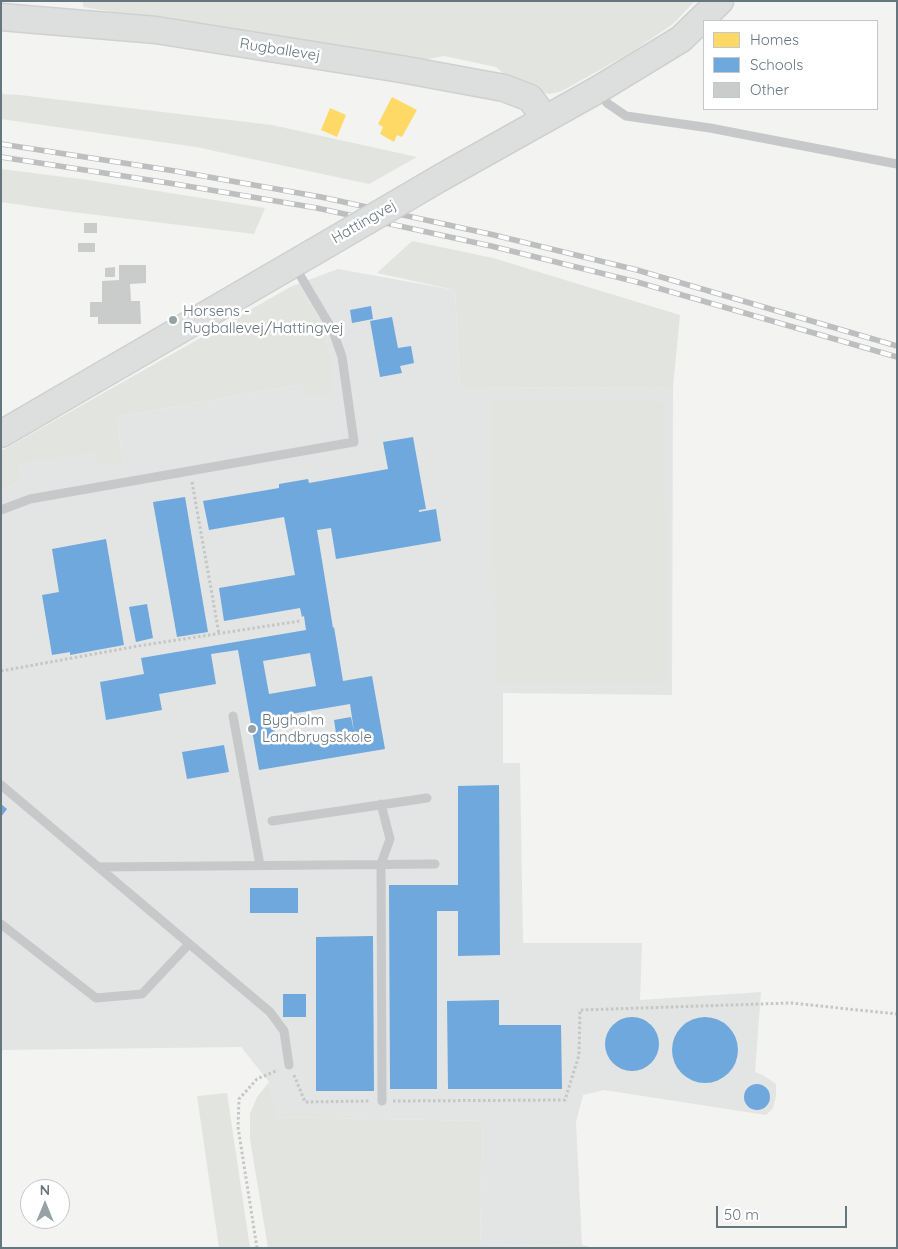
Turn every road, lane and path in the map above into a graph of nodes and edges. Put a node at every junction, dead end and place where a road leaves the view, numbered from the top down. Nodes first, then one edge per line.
1 (720, 1) edge
2 (1, 17) edge
3 (599, 89) junction
4 (545, 118) junction
5 (897, 164) edge
6 (303, 258) junction
7 (1, 434) edge
8 (191, 471) junction
9 (1, 510) edge
10 (300, 621) dead end
11 (219, 634) junction
12 (1, 670) edge
13 (233, 716) dead end
14 (1, 785) edge
15 (427, 798) dead end
16 (381, 804) junction
17 (272, 820) dead end
18 (382, 864) junction
19 (435, 864) dead end
20 (260, 865) junction
21 (98, 866) junction
22 (1, 924) edge
23 (189, 944) junction
24 (897, 1014) edge
25 (289, 1065) junction
26 (382, 1101) junction
27 (257, 1248) edge

1 - 3 street, Hattingvej
2 - 4 street, Rugballevej
3 - 4 street, Hattingvej
3 - 5 lane
4 - 6 street, Hattingvej, bridge
6 - 7 street, Hattingvej
6 - 8 lane
8 - 9 lane
8 - 11 path
10 - 11 path
11 - 12 path
13 - 20 lane
14 - 21 lane
15 - 16 lane
16 - 17 lane
16 - 18 lane
18 - 19 lane
18 - 20 lane
18 - 26 lane
20 - 21 lane
21 - 23 lane
22 - 23 lane
23 - 25 lane
24 - 26 path
25 - 26 path
25 - 27 path

